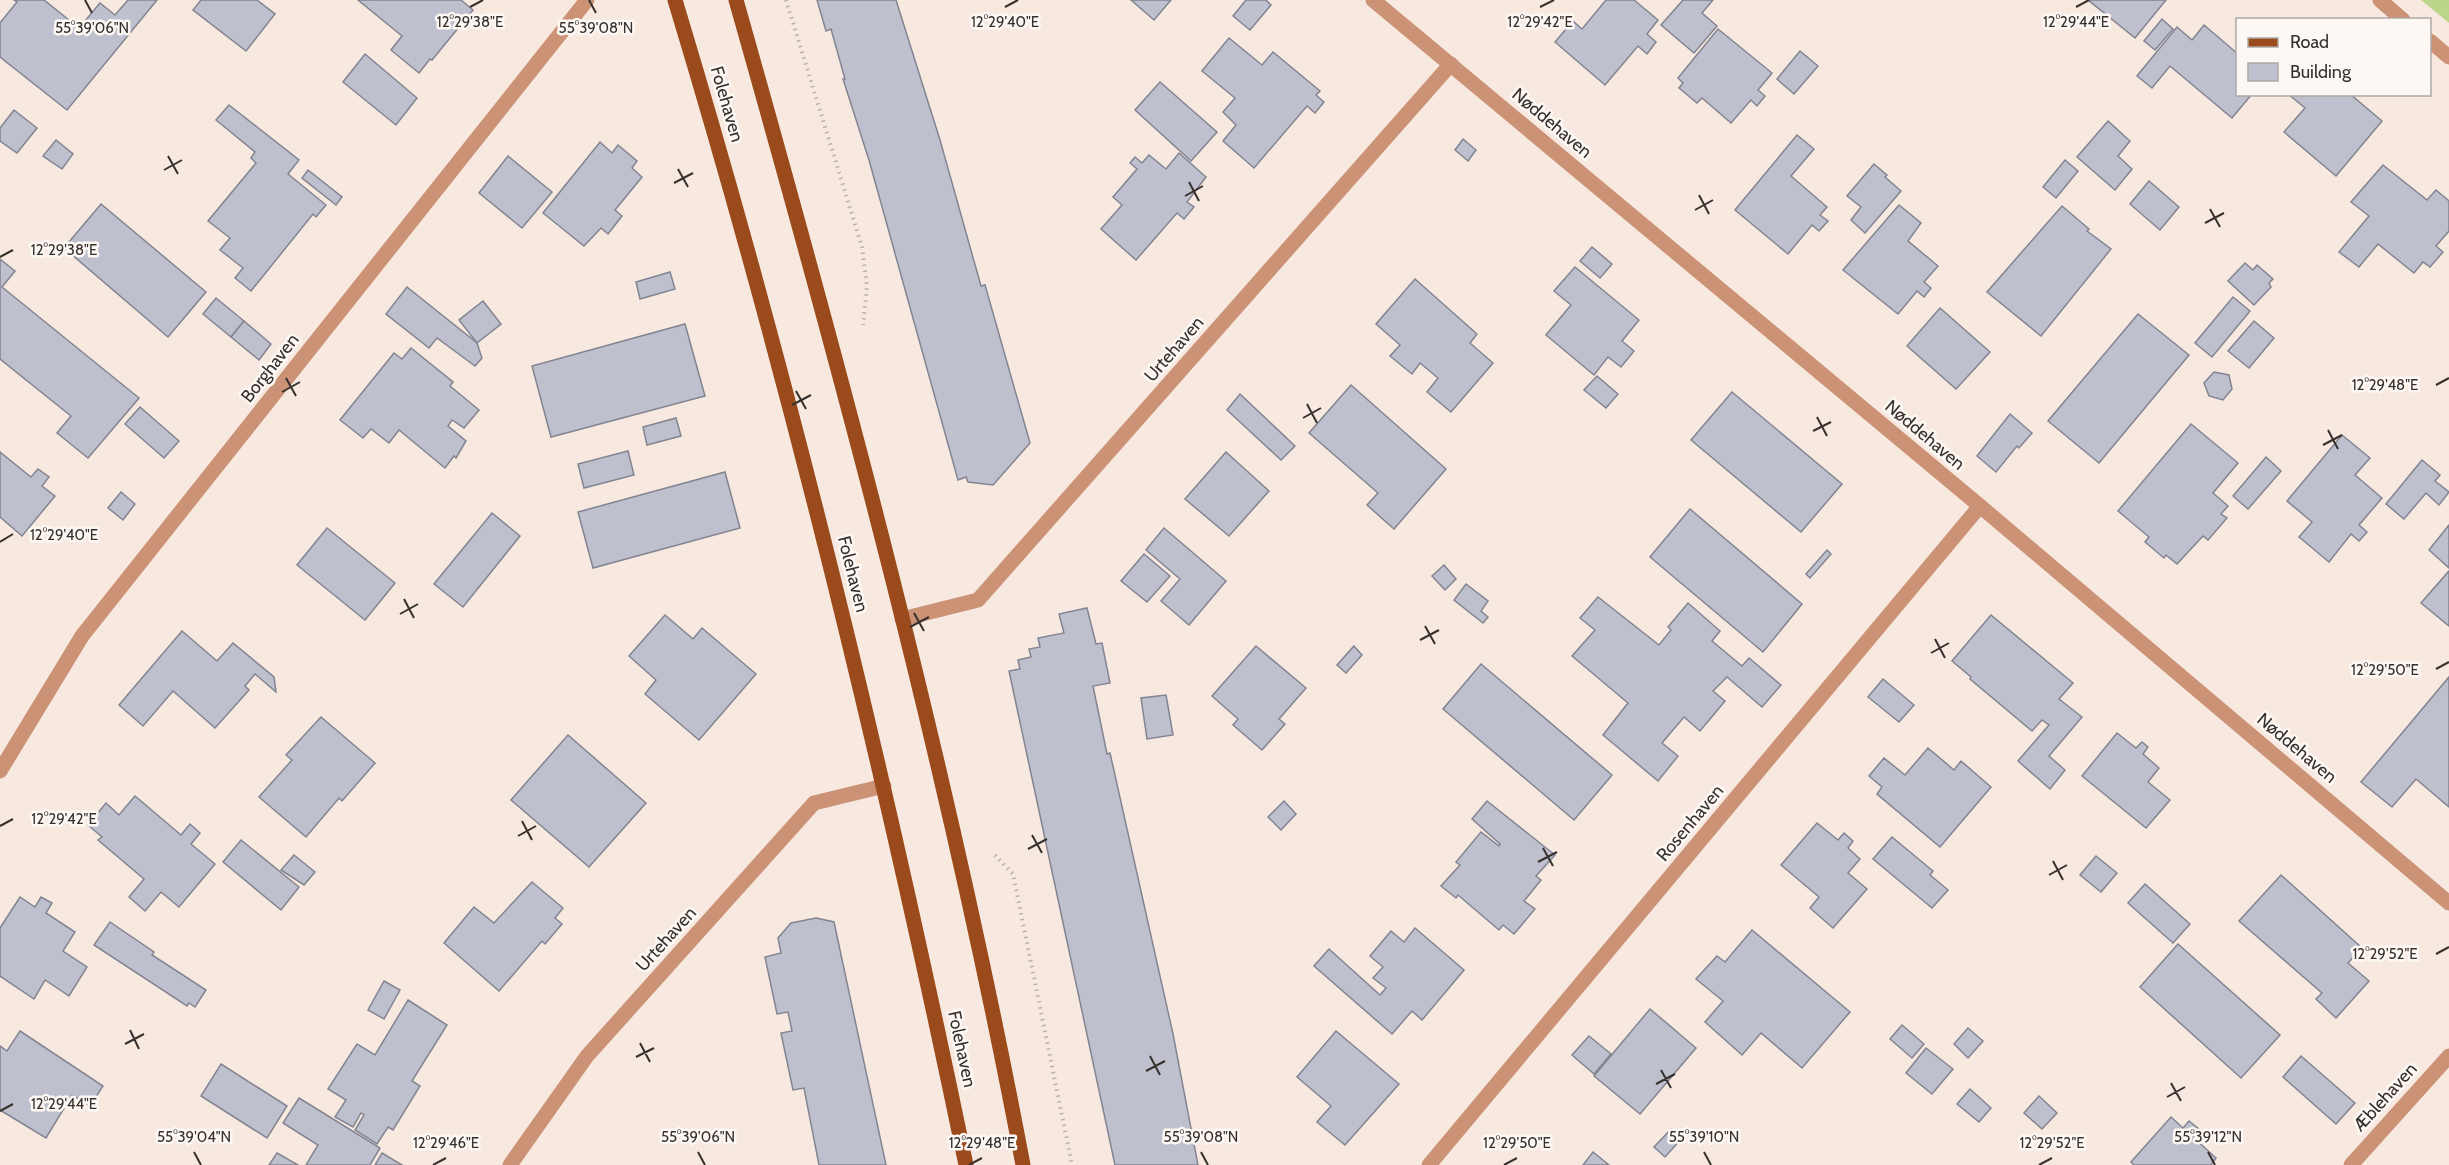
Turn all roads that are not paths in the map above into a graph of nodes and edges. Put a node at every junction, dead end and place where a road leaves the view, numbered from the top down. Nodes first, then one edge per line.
1 (587, 0) edge
2 (675, 0) edge
3 (736, 0) edge
4 (1373, 0) edge
5 (2380, 0) edge
6 (2401, 18) edge
7 (2431, 42) edge
8 (2449, 57) edge
9 (1451, 64) junction
10 (1980, 506) junction
11 (902, 619) junction
12 (0, 771) edge
13 (884, 786) junction
14 (2449, 903) edge
15 (2449, 1056) edge
16 (510, 1165) edge
17 (966, 1165) edge
18 (1023, 1165) edge
19 (1429, 1165) edge
20 (2351, 1165) edge

1 - 12 street, Borghaven
2 - 13 main road, Folehaven
3 - 11 main road, Folehaven
4 - 9 street, Nøddehaven
5 - 6 street
7 - 8 street
9 - 10 street, Nøddehaven
9 - 11 street, Urtehaven
10 - 14 street, Nøddehaven
10 - 19 street, Rosenhaven
11 - 18 main road, Folehaven
13 - 16 street, Urtehaven
13 - 17 main road, Folehaven
15 - 20 street, Æblehaven

